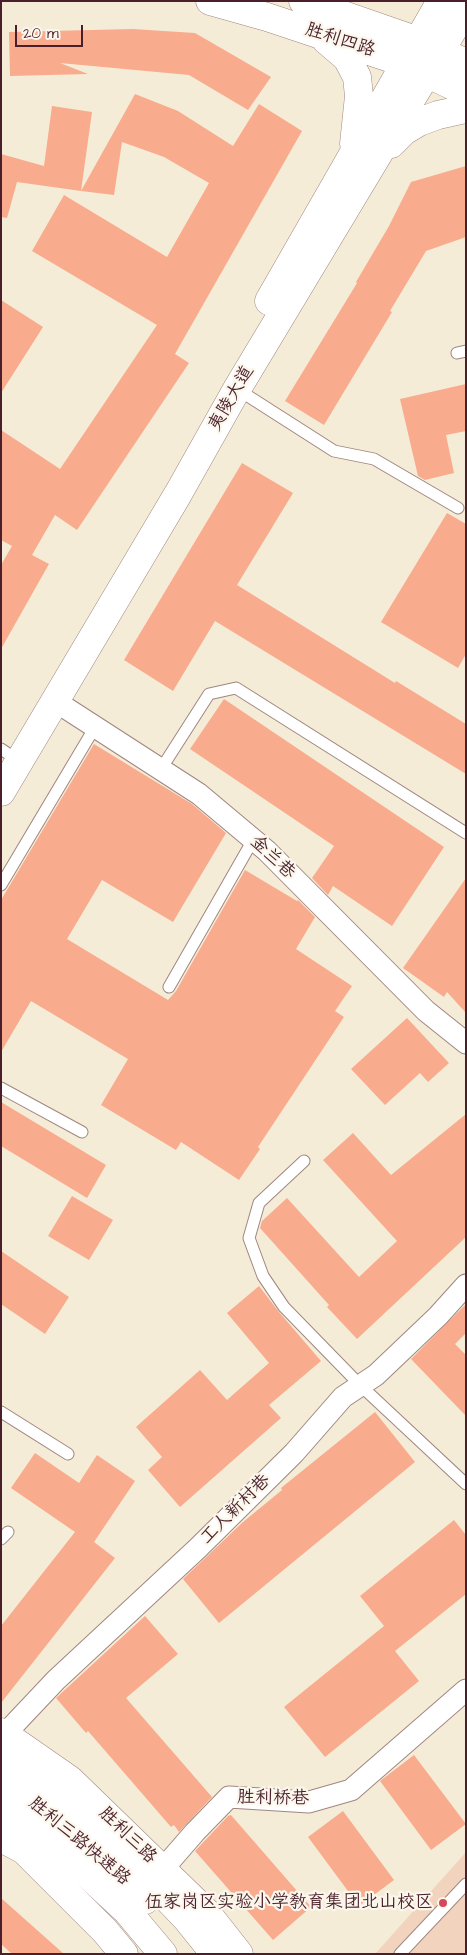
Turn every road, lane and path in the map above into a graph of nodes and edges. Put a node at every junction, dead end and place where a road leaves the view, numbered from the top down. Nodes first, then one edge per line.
1 (210, 1) edge
2 (303, 1) edge
3 (441, 1) edge
4 (466, 8) edge
5 (319, 34) junction
6 (423, 57) junction
7 (466, 63) edge
8 (466, 92) edge
9 (466, 108) edge
10 (364, 156) junction
11 (237, 389) junction
12 (458, 508) dead end
13 (55, 701) junction
14 (95, 727) junction
15 (3, 754) edge
16 (161, 769) junction
17 (1, 792) edge
18 (466, 833) edge
19 (253, 840) junction
20 (1, 885) edge
21 (169, 987) dead end
22 (466, 1043) edge
23 (1, 1088) edge
24 (82, 1132) dead end
25 (304, 1161) dead end
26 (466, 1285) edge
27 (360, 1385) junction
28 (1, 1412) edge
29 (68, 1454) dead end
30 (466, 1484) edge
31 (466, 1690) edge
32 (2, 1739) edge
33 (1, 1780) edge
34 (1, 1810) edge
35 (9, 1841) edge
36 (162, 1870) junction
37 (466, 1884) edge
38 (124, 1954) edge
39 (164, 1954) edge
40 (192, 1954) edge
41 (215, 1954) edge
42 (239, 1954) edge
43 (400, 1954) edge

1 - 5 main road, 胜利四路
2 - 6 main road, 胜利四路
3 - 6 main road, 夷陵大道
4 - 6 main road, 夷陵大道
5 - 6 main road, 胜利四路
5 - 10 main road
6 - 7 main road, 胜利四路
6 - 8 main road, 胜利四路
6 - 10 main road, 夷陵大道
9 - 10 main road
10 - 11 main road, 夷陵大道
10 - 15 main road, 夷陵大道
11 - 12 lane
11 - 13 main road, 夷陵大道
13 - 14 street, 金兰巷
13 - 17 main road, 夷陵大道
14 - 16 street, 金兰巷
14 - 20 lane
16 - 18 lane
16 - 19 street, 金兰巷
19 - 21 lane
19 - 22 street, 金兰巷
23 - 24 lane
25 - 27 lane
26 - 27 street, 工人新村巷
27 - 30 lane
27 - 32 street, 工人新村巷
28 - 29 lane
31 - 36 street, 胜利桥巷
32 - 36 main road, 胜利三路
32 - 41 main road
33 - 40 main road, 胜利三路快速路
34 - 39 main road, 胜利三路快速路
35 - 38 main road
36 - 42 main road, 胜利三路
37 - 43 lane

